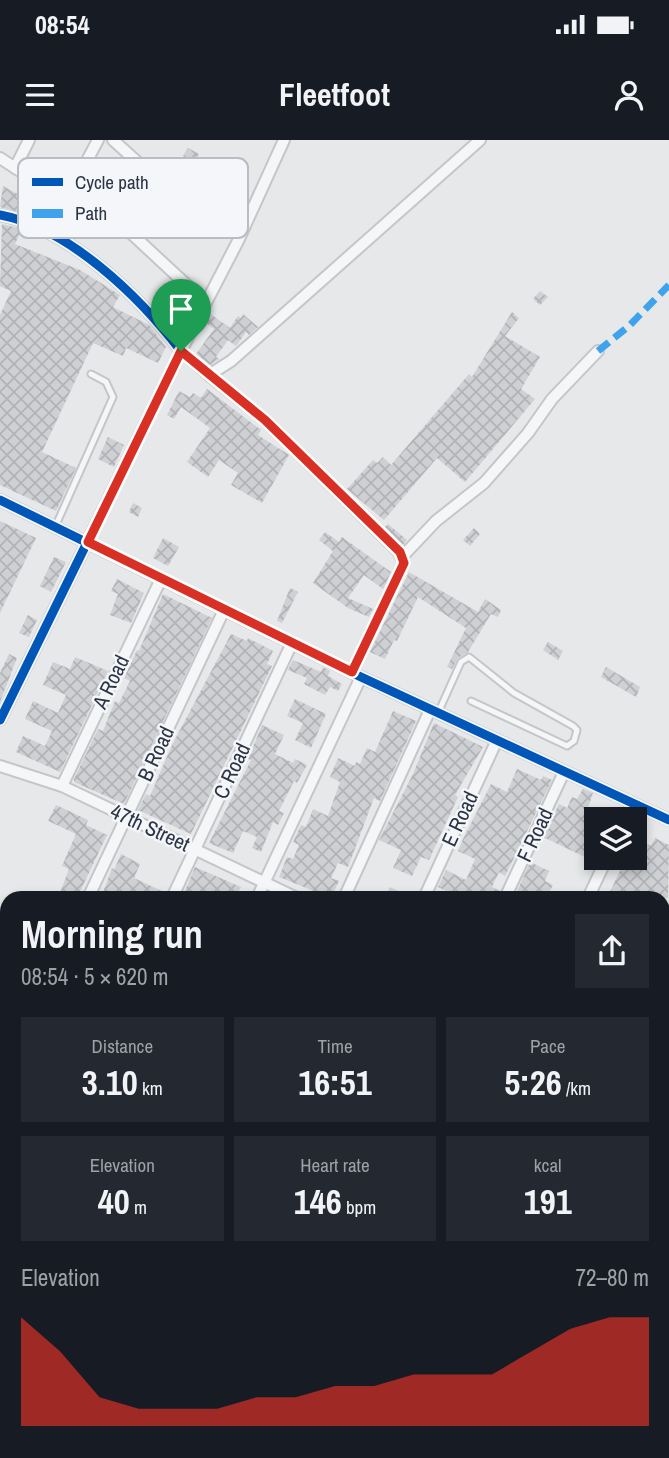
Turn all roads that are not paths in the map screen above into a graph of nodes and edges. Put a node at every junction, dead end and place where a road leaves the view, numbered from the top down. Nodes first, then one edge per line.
1 (29, 140) edge
2 (98, 140) edge
3 (113, 140) edge
4 (284, 140) edge
5 (480, 140) edge
6 (0, 158) edge
7 (20, 158) edge
8 (89, 158) edge
9 (133, 158) edge
10 (18, 162) edge
11 (15, 168) junction
12 (18, 170) edge
13 (0, 215) edge
14 (248, 219) edge
15 (18, 221) edge
16 (60, 238) edge
17 (136, 238) edge
18 (239, 238) edge
19 (205, 302) junction
20 (181, 351) junction
21 (598, 351) dead end
22 (91, 374) dead end
23 (209, 375) junction
24 (0, 500) edge
25 (56, 525) junction
26 (88, 542) junction
27 (402, 557) junction
28 (161, 579) junction
29 (224, 610) junction
30 (292, 643) junction
31 (357, 675) junction
32 (471, 701) dead end
33 (434, 711) junction
34 (0, 720) edge
35 (497, 740) junction
36 (0, 766) edge
37 (565, 772) junction
38 (62, 786) junction
39 (632, 803) junction
40 (630, 807) edge
41 (126, 817) junction
42 (669, 820) edge
43 (195, 850) junction
44 (601, 870) edge
45 (264, 882) junction
46 (91, 891) edge
47 (175, 891) edge
48 (260, 891) edge
49 (283, 891) edge
50 (347, 891) edge
51 (427, 891) edge
52 (508, 891) edge
53 (591, 891) edge

1 - 7 street
2 - 8 street
3 - 9 street
4 - 14 street
5 - 23 street
6 - 11 street
10 - 11 street
11 - 12 street
13 - 15 street
16 - 20 street
17 - 19 street
18 - 19 street
19 - 20 street
20 - 23 street
20 - 26 street
21 - 27 street
22 - 25 lane
23 - 27 street
24 - 25 street
25 - 26 street
26 - 28 street
26 - 34 street
27 - 31 street
28 - 29 street
28 - 38 street, A Road
29 - 30 street
29 - 41 street, B Road
30 - 31 street
30 - 43 street, C Road
31 - 33 street
31 - 45 street
32 - 33 lane
33 - 35 street
33 - 50 street
35 - 37 street
35 - 51 street, E Road
36 - 38 street, 47th Street
37 - 39 street
37 - 52 street, F Road
38 - 41 street, 47th Street
39 - 40 street
39 - 42 street
41 - 43 street, 47th Street
41 - 46 street, B Road
43 - 45 street, 47th Street
43 - 47 street, C Road
44 - 53 street
45 - 48 street
45 - 49 street, 47th Street

